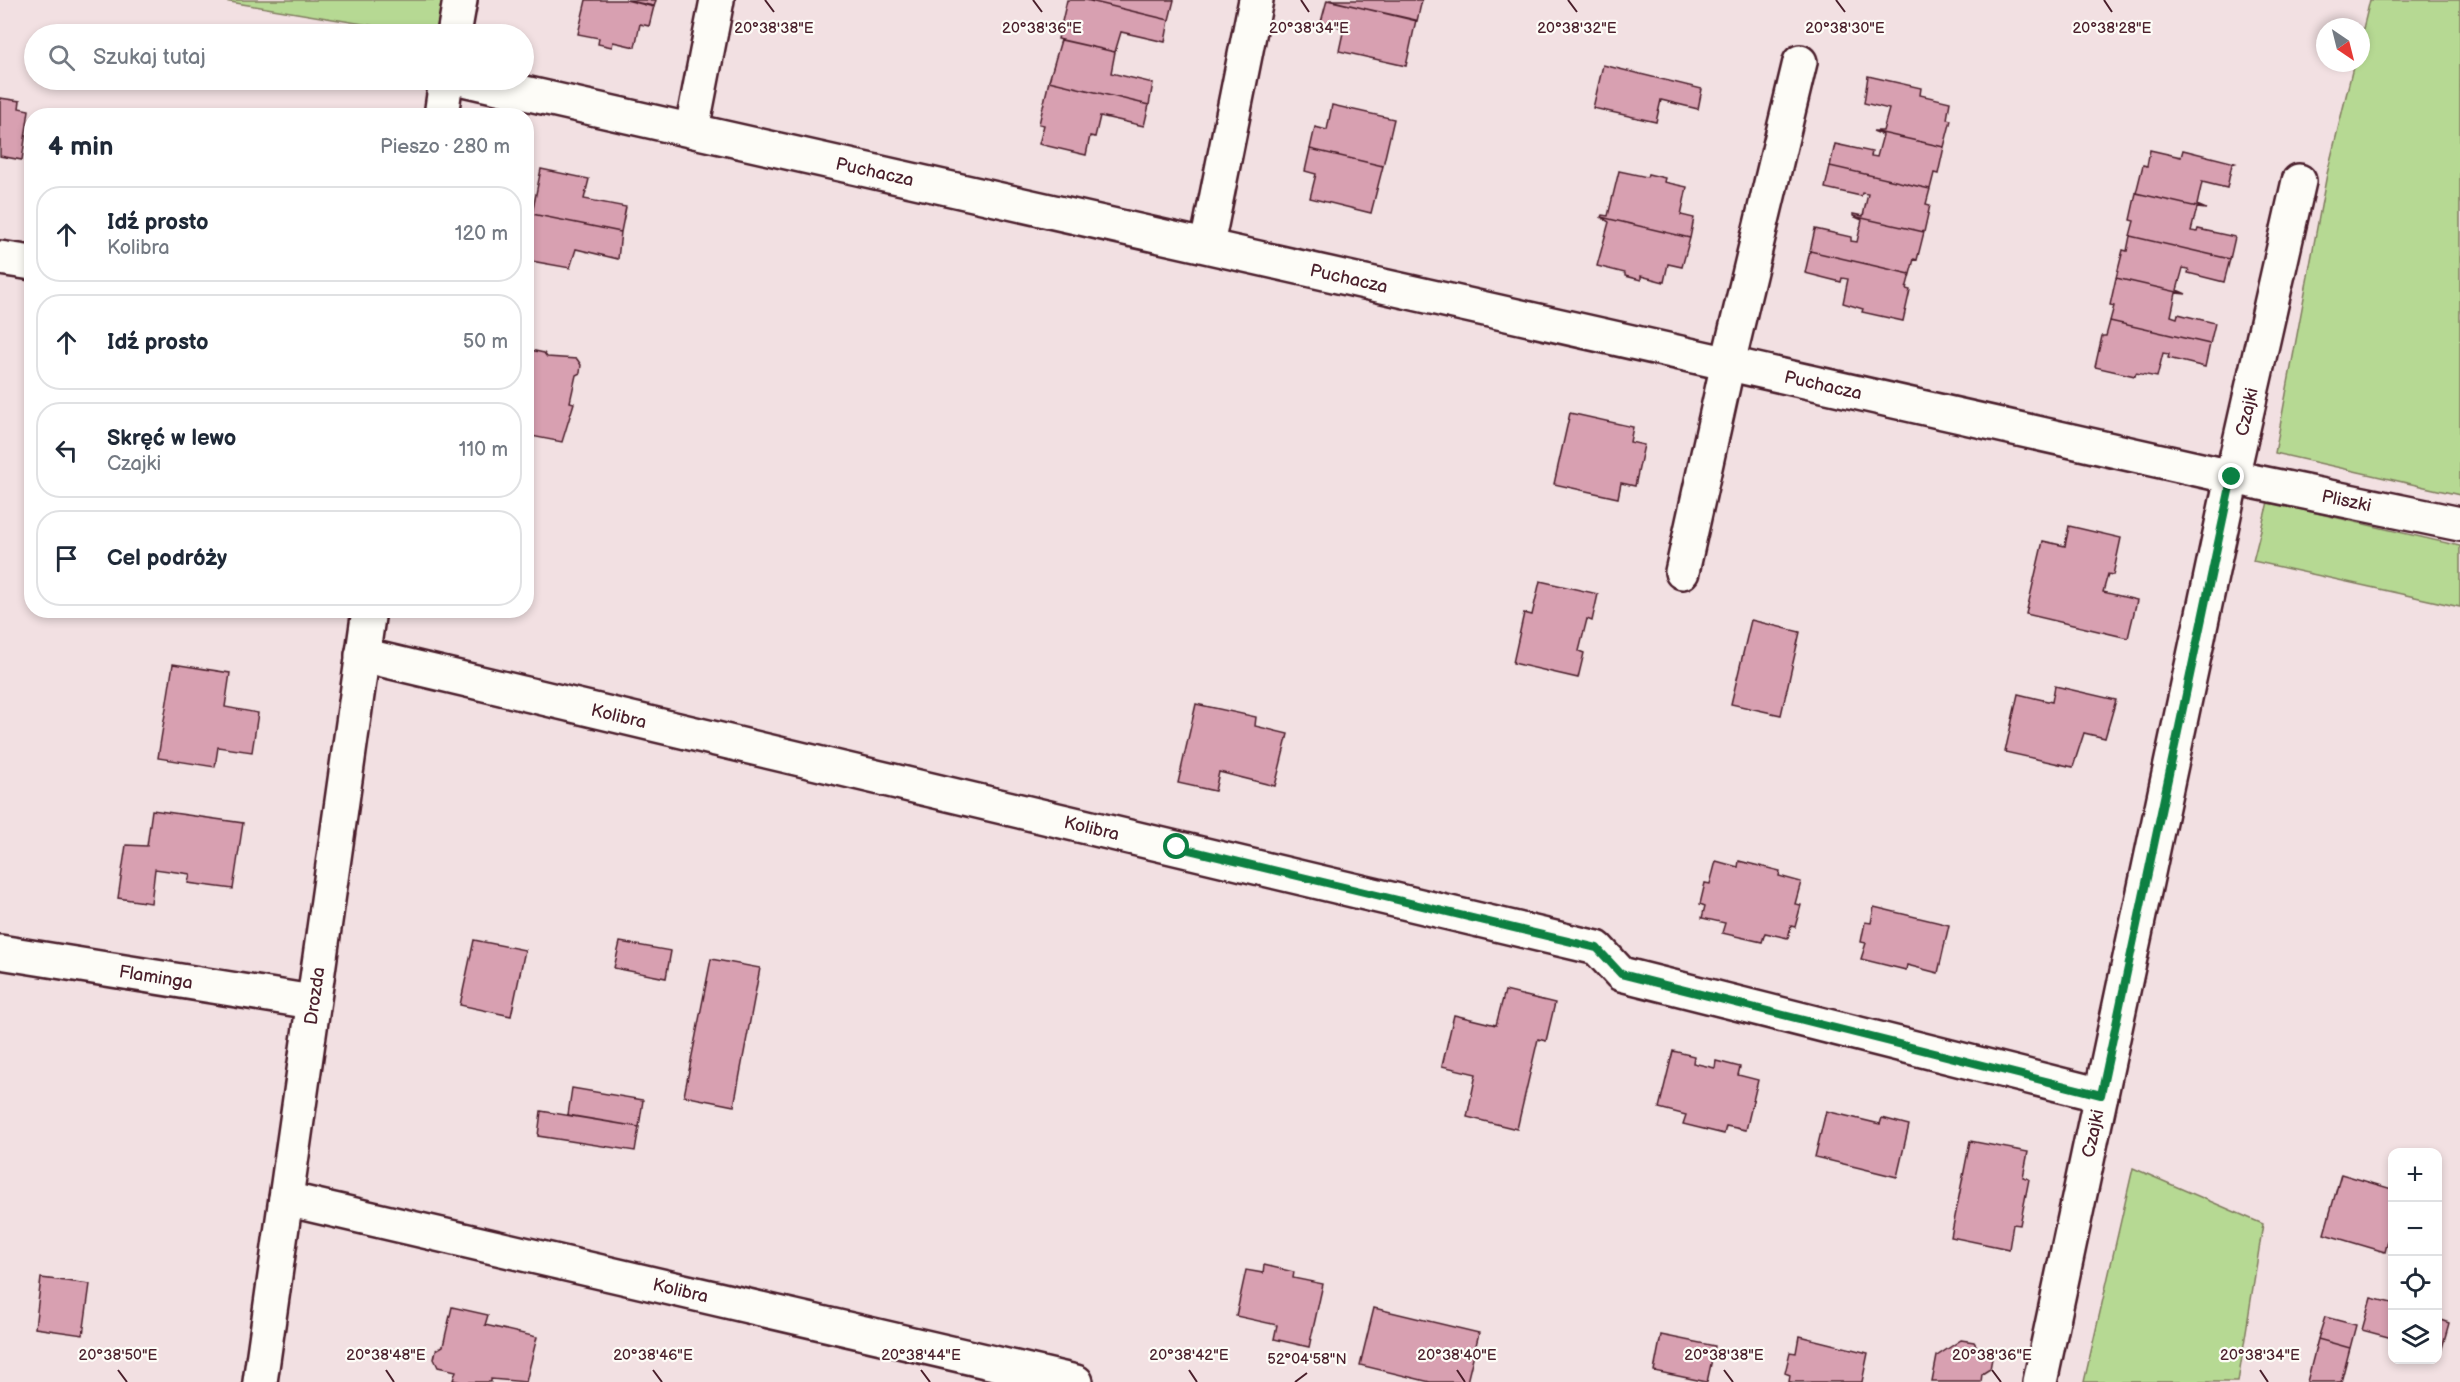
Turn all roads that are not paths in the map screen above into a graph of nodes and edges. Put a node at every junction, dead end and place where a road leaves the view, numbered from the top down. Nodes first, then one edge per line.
1 (459, 0) edge
2 (717, 0) edge
3 (1256, 0) edge
4 (455, 24) edge
5 (1800, 62) dead end
6 (445, 90) edge
7 (513, 90) edge
8 (442, 108) edge
9 (692, 129) junction
10 (2299, 181) dead end
11 (1207, 245) junction
12 (0, 258) edge
13 (24, 262) edge
14 (1728, 363) junction
15 (2232, 477) junction
16 (2460, 524) edge
17 (1682, 572) dead end
18 (368, 618) edge
19 (362, 655) junction
20 (0, 952) edge
21 (312, 1002) junction
22 (2101, 1095) junction
23 (286, 1199) junction
24 (260, 1382) edge
25 (1076, 1382) edge
26 (2040, 1382) edge

1 - 4 street
2 - 9 street
3 - 11 street
5 - 14 street
6 - 8 street
7 - 9 street, Puchacza
9 - 11 street, Puchacza
10 - 15 street, Czajki
11 - 14 street, Puchacza
12 - 13 street
14 - 15 street, Puchacza
14 - 17 street
15 - 16 street, Pliszki
15 - 22 street, Czajki
18 - 19 street, Drozda
19 - 21 street, Drozda
19 - 22 street, Kolibra
20 - 21 street, Flaminga
21 - 23 street, Drozda
22 - 26 street, Czajki
23 - 24 street, Drozda
23 - 25 street, Kolibra

